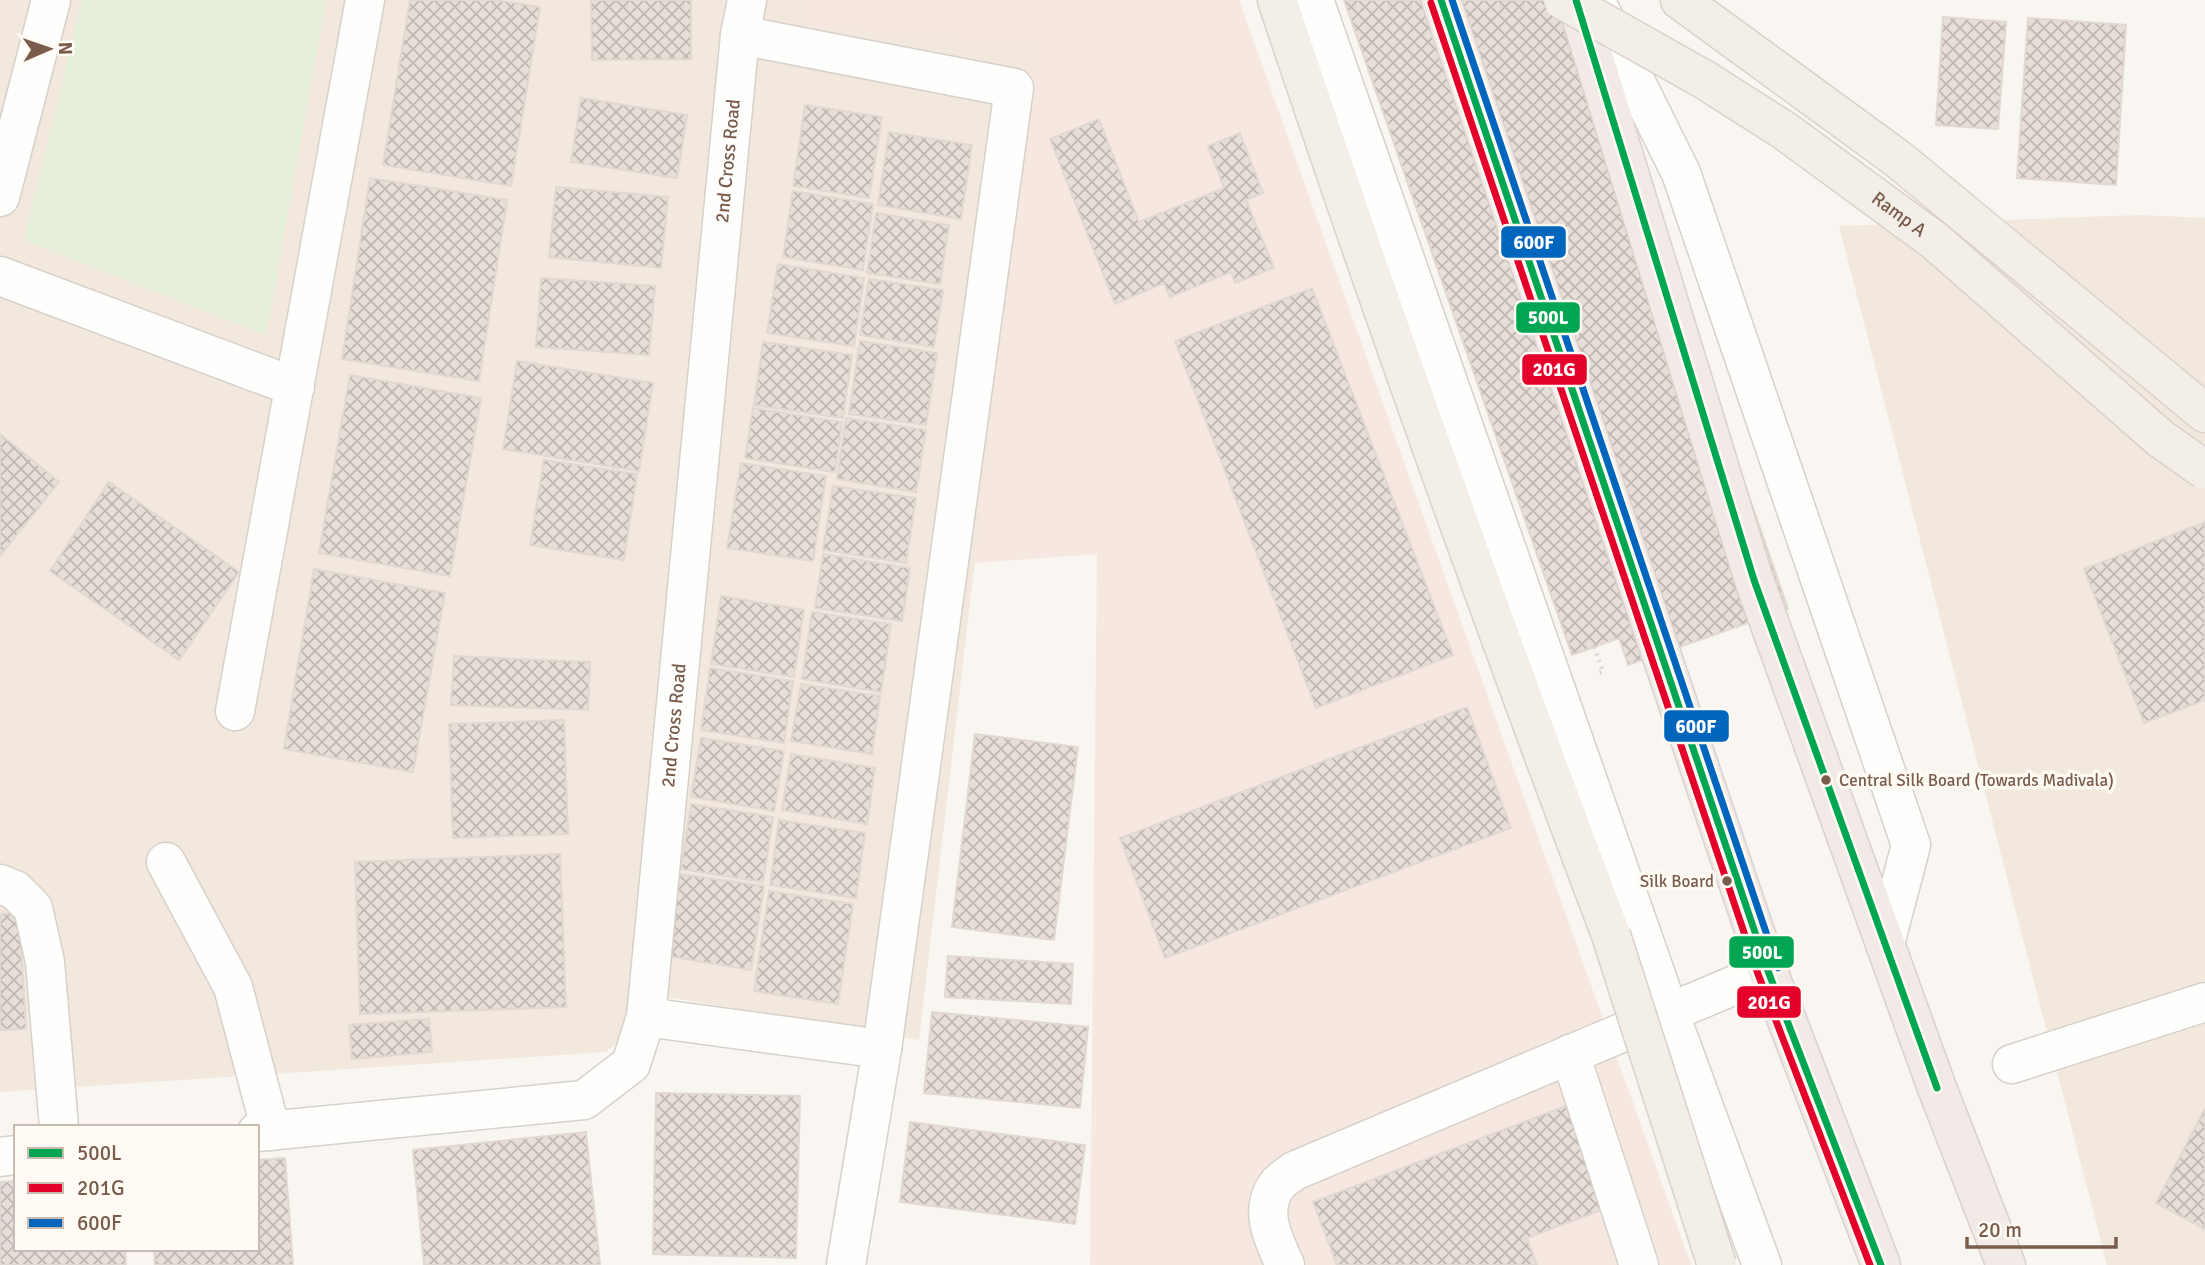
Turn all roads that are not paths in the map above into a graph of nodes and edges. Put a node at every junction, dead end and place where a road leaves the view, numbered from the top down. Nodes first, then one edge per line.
1 (51, 0) edge
2 (365, 0) edge
3 (1277, 0) edge
4 (1314, 0) edge
5 (1441, 0) edge
6 (1563, 0) edge
7 (1576, 0) edge
8 (1594, 0) edge
9 (1680, 0) edge
10 (744, 18) edge
11 (0, 197) edge
12 (0, 276) edge
13 (295, 387) junction
14 (2205, 413) edge
15 (2205, 470) edge
16 (235, 711) dead end
17 (166, 862) dead end
18 (0, 884) edge
19 (1885, 944) junction
20 (1768, 971) junction
21 (2205, 1002) edge
22 (1661, 1015) junction
23 (646, 1017) junction
24 (882, 1049) junction
25 (1570, 1054) junction
26 (2012, 1064) dead end
27 (59, 1125) edge
28 (264, 1131) edge
29 (846, 1265) edge
30 (1284, 1265) edge
31 (1639, 1265) edge
32 (1717, 1265) edge
33 (1762, 1265) edge
34 (1881, 1265) edge
35 (2006, 1265) edge

1 - 11 street
2 - 13 street
3 - 32 main road, bridge
4 - 22 street
5 - 20 highway
6 - 15 main road, Ramp A, bridge
7 - 19 highway
8 - 19 street
9 - 14 main road
10 - 23 street, 2nd Cross Road
10 - 24 street
12 - 13 street
13 - 16 street
17 - 28 street
18 - 27 street
19 - 35 highway
20 - 22 street
20 - 34 highway
21 - 26 street
22 - 25 street
22 - 33 street
23 - 24 street
23 - 28 street, 2nd Cross Road
24 - 29 street
25 - 30 street
25 - 31 street

